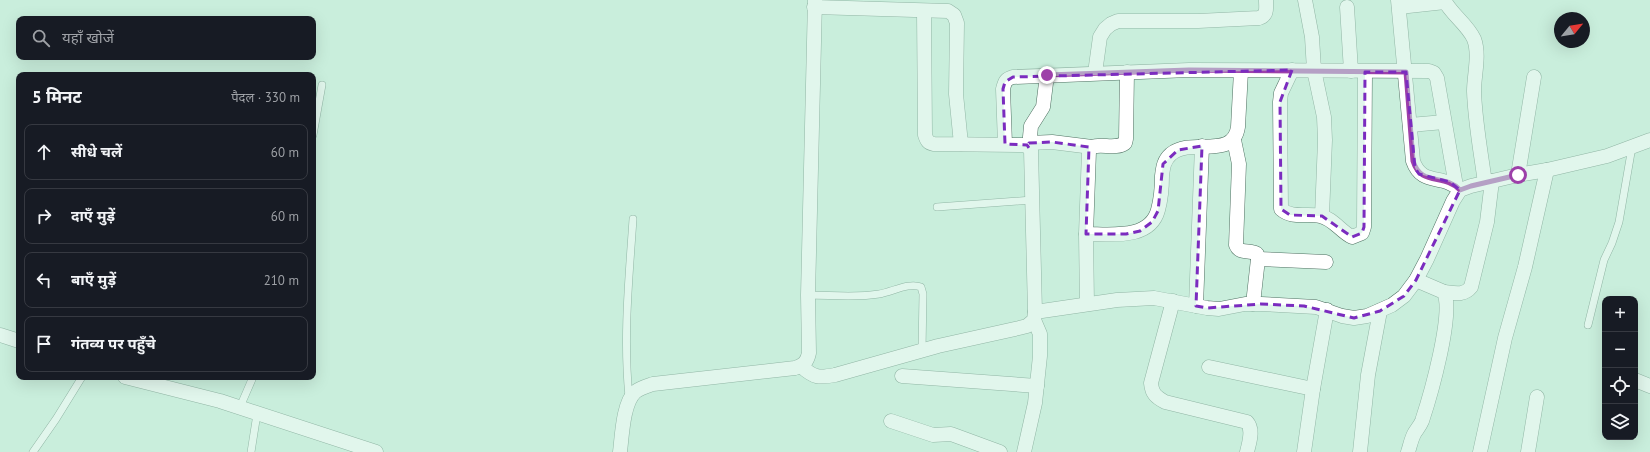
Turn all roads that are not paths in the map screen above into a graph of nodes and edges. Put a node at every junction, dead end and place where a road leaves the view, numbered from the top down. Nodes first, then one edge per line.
1 (1266, 0) edge
2 (1305, 0) edge
3 (1445, 1) edge
4 (815, 3) edge
5 (1399, 4) edge
6 (906, 5) edge
7 (1347, 7) dead end
8 (924, 11) junction
9 (1292, 70) junction
10 (1314, 70) junction
11 (1241, 71) junction
12 (1351, 71) junction
13 (1127, 72) junction
14 (1365, 72) junction
15 (1406, 72) junction
16 (1095, 73) junction
17 (1047, 75) junction
18 (1534, 77) dead end
19 (322, 85) dead end
20 (316, 118) edge
21 (1444, 122) junction
22 (1410, 125) junction
23 (1234, 140) junction
24 (1650, 140) edge
25 (960, 144) junction
26 (1005, 144) junction
27 (1029, 146) junction
28 (1202, 146) junction
29 (1092, 147) junction
30 (1632, 147) junction
31 (1548, 170) junction
32 (1518, 175) junction
33 (1488, 182) junction
34 (1458, 188) junction
35 (1032, 200) junction
36 (937, 207) dead end
37 (1322, 216) junction
38 (633, 219) dead end
39 (1086, 234) junction
40 (1258, 258) junction
41 (1326, 262) dead end
42 (1416, 280) junction
43 (1444, 292) junction
44 (808, 295) junction
45 (1173, 301) junction
46 (1087, 304) junction
47 (1252, 304) junction
48 (1196, 306) junction
49 (1327, 310) junction
50 (1380, 311) junction
51 (1034, 316) junction
52 (1588, 325) dead end
53 (0, 335) edge
54 (16, 341) edge
55 (922, 350) junction
56 (801, 366) junction
57 (1209, 367) dead end
58 (902, 376) dead end
59 (80, 380) edge
60 (137, 380) edge
61 (252, 380) edge
62 (1638, 381) edge
63 (1037, 386) junction
64 (1650, 386) edge
65 (1312, 389) junction
66 (1537, 397) dead end
67 (629, 399) junction
68 (240, 407) junction
69 (258, 414) junction
70 (891, 421) dead end
71 (33, 452) edge
72 (251, 452) edge
73 (376, 452) edge
74 (620, 452) edge
75 (1000, 452) edge
76 (1024, 452) edge
77 (1247, 452) edge
78 (1304, 452) edge
79 (1360, 452) edge
80 (1408, 452) edge
81 (1480, 452) edge
82 (1528, 452) edge

1 - 16 street
2 - 10 street
3 - 5 street
3 - 33 street
4 - 6 street
4 - 44 street
5 - 15 street
6 - 8 street
7 - 12 street
8 - 25 street
8 - 25 street
9 - 10 street
9 - 11 street
9 - 37 street
10 - 12 street
10 - 37 street
11 - 13 street
11 - 23 street
12 - 14 street
13 - 16 street
13 - 29 street
14 - 15 street
14 - 37 street
15 - 21 street
15 - 22 street
16 - 17 street
17 - 26 street
17 - 27 street
18 - 32 street
19 - 20 lane
21 - 22 street
21 - 34 street
22 - 34 street
23 - 28 street
23 - 40 street
24 - 30 street
25 - 26 street
26 - 27 street
27 - 29 street
27 - 35 street
28 - 39 street
28 - 48 street
29 - 39 street
30 - 31 street
30 - 52 lane
31 - 32 street
31 - 81 street
32 - 33 street
33 - 34 street
33 - 43 street
34 - 42 street
35 - 36 lane
35 - 51 street
38 - 67 lane
39 - 46 street
40 - 41 street
40 - 47 street
42 - 43 street
42 - 50 street
43 - 80 street
44 - 55 lane
44 - 56 street
45 - 46 street
45 - 48 street
45 - 77 street
46 - 51 street
47 - 48 street
47 - 49 street
49 - 50 street
49 - 65 street
50 - 79 street
51 - 55 street
51 - 63 street
53 - 54 street
55 - 56 street
56 - 67 street
57 - 65 street
58 - 63 street
59 - 71 lane
60 - 68 street
61 - 68 lane
62 - 64 street
63 - 76 street
65 - 78 street
66 - 82 street
67 - 74 street
68 - 69 street
69 - 72 lane
69 - 73 street
70 - 75 street

